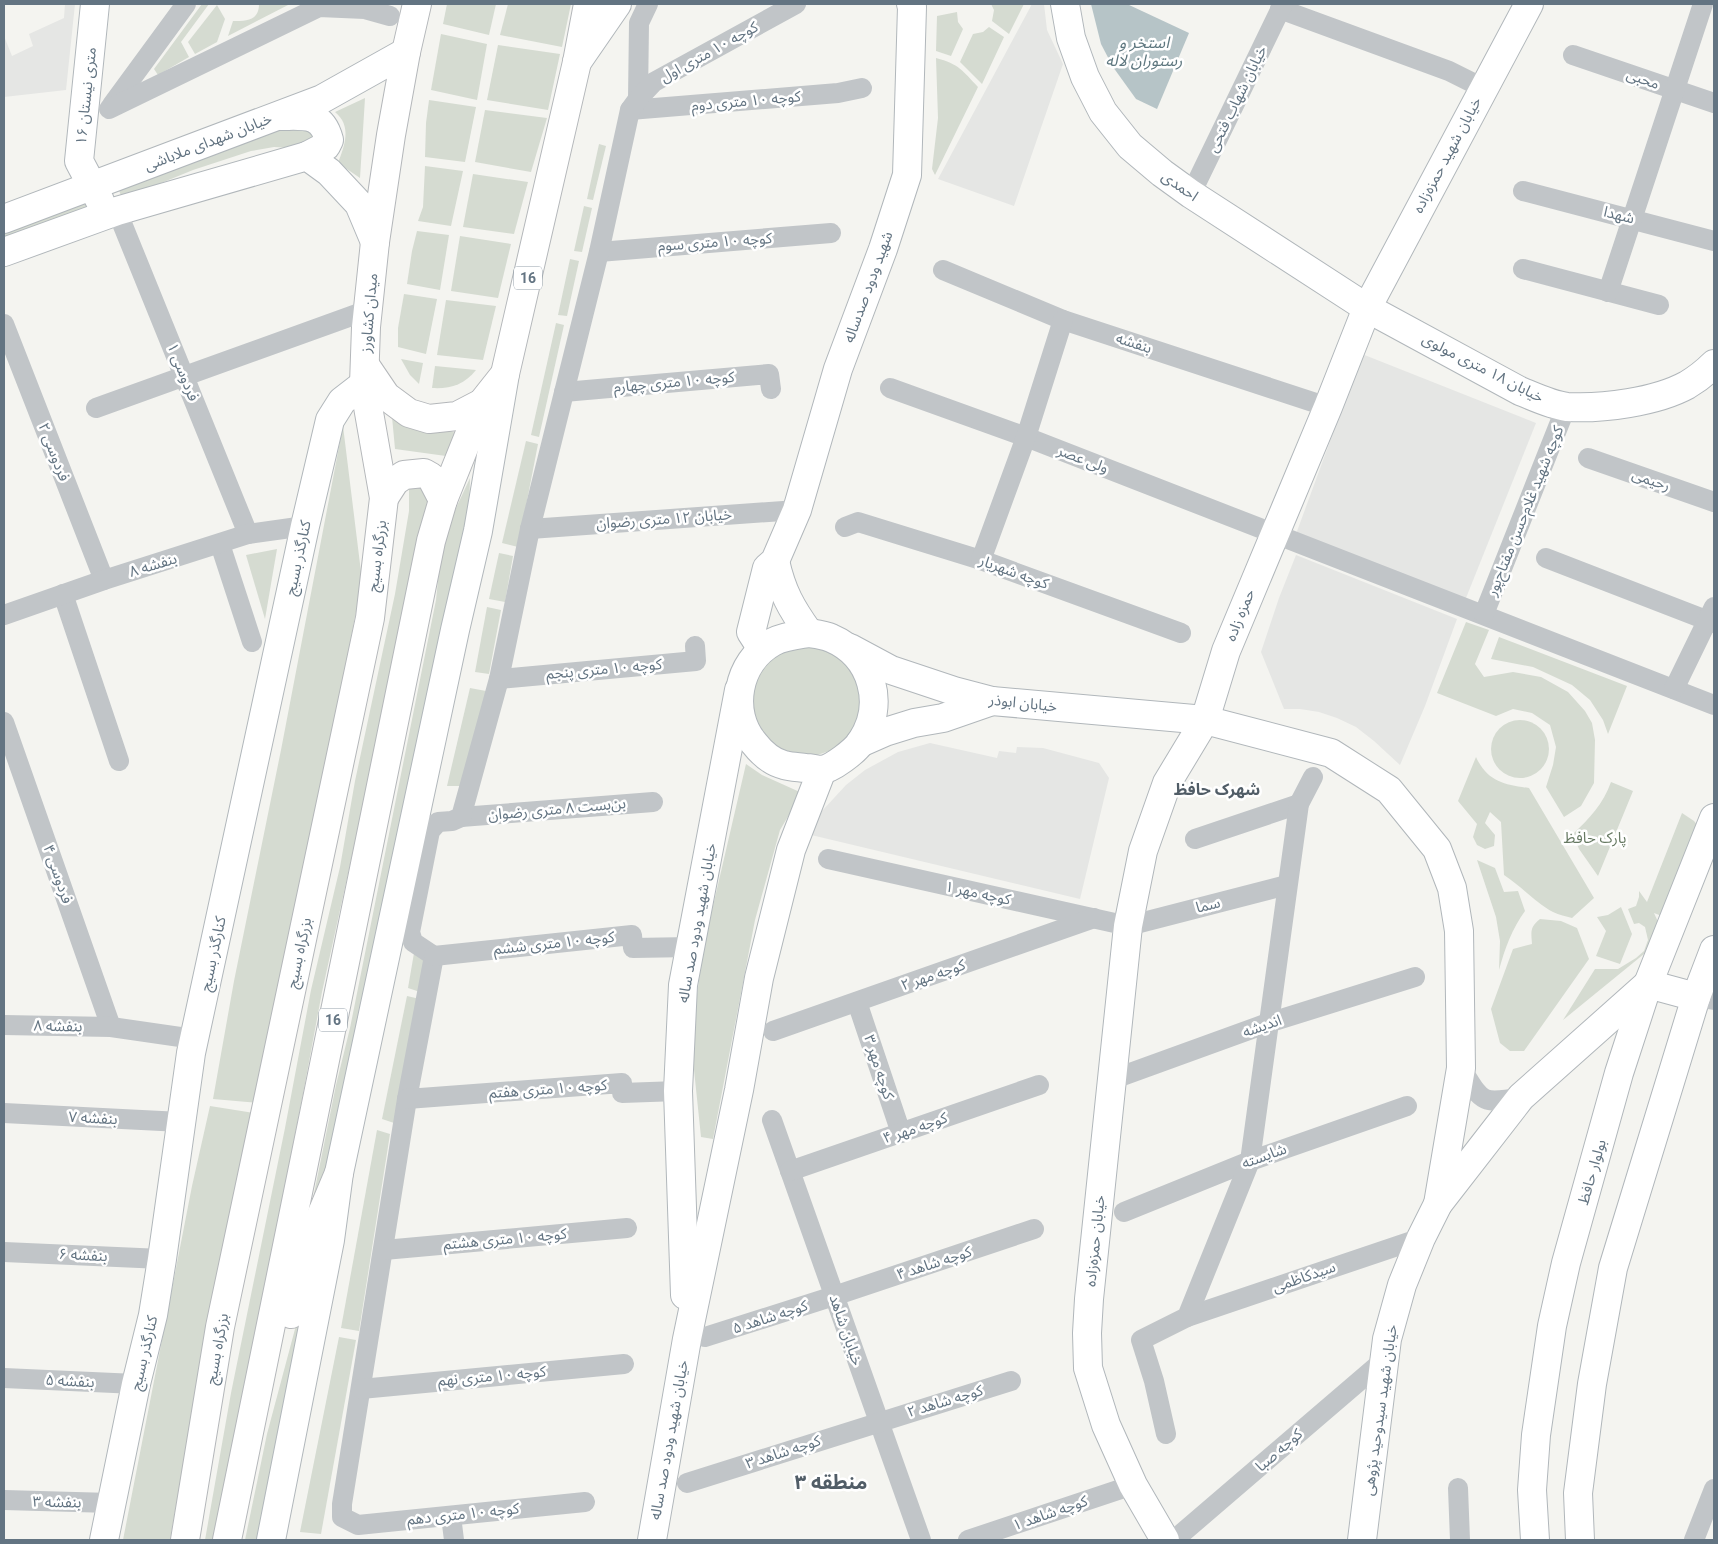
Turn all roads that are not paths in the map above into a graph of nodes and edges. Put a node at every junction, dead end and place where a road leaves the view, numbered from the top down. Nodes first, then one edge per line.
1 (95, 4) edge
2 (186, 4) edge
3 (417, 4) edge
4 (588, 4) edge
5 (617, 4) edge
6 (648, 4) edge
7 (796, 4) edge
8 (1065, 4) edge
9 (1529, 4) edge
10 (1703, 4) edge
11 (317, 5) edge
12 (913, 5) edge
13 (1281, 7) edge
14 (389, 10) edge
15 (407, 47) junction
16 (1573, 55) dead end
17 (577, 62) junction
18 (862, 88) dead end
19 (1483, 88) junction
20 (1675, 90) junction
21 (1714, 103) edge
22 (634, 104) junction
23 (97, 110) junction
24 (277, 116) junction
25 (307, 156) junction
26 (93, 186) junction
27 (1523, 191) dead end
28 (1191, 194) junction
29 (117, 211) junction
30 (6, 212) edge
31 (1632, 218) junction
32 (831, 233) dead end
33 (1714, 241) edge
34 (375, 242) junction
35 (4, 252) edge
36 (599, 252) junction
37 (1523, 269) dead end
38 (943, 270) dead end
39 (1608, 292) junction
40 (1659, 306) dead end
41 (1367, 308) junction
42 (368, 310) junction
43 (1063, 320) junction
44 (4, 324) edge
45 (1714, 364) edge
46 (364, 374) junction
47 (506, 374) junction
48 (184, 376) junction
49 (890, 388) dead end
50 (770, 389) dead end
51 (564, 392) junction
52 (482, 403) junction
53 (1328, 407) junction
54 (1566, 407) junction
55 (96, 408) dead end
56 (1026, 437) junction
57 (1588, 458) dead end
58 (384, 498) junction
59 (443, 500) junction
60 (1714, 502) edge
61 (797, 510) junction
62 (305, 526) junction
63 (845, 527) dead end
64 (530, 528) junction
65 (1274, 533) junction
66 (248, 534) junction
67 (220, 544) junction
68 (1546, 558) dead end
69 (981, 560) junction
70 (774, 561) junction
71 (104, 580) junction
72 (63, 594) junction
73 (1484, 614) junction
74 (4, 615) edge
75 (1712, 617) edge
76 (809, 633) junction
77 (1181, 633) dead end
78 (252, 642) dead end
79 (695, 646) dead end
80 (850, 648) junction
81 (762, 649) junction
82 (499, 679) junction
83 (1674, 689) junction
84 (739, 690) junction
85 (992, 702) junction
86 (1714, 705) edge
87 (1205, 720) junction
88 (4, 722) edge
89 (860, 743) junction
90 (119, 761) dead end
91 (822, 770) junction
92 (1313, 777) dead end
93 (653, 802) dead end
94 (1299, 804) junction
95 (461, 817) junction
96 (1714, 818) edge
97 (1195, 839) dead end
98 (828, 859) dead end
99 (1287, 885) junction
100 (1094, 918) junction
101 (1128, 926) junction
102 (691, 947) junction
103 (1714, 950) edge
104 (434, 956) junction
105 (1415, 976) dead end
106 (1648, 984) junction
107 (1705, 998) edge
108 (857, 1002) junction
109 (1268, 1023) junction
110 (4, 1025) edge
111 (111, 1027) junction
112 (773, 1032) dead end
113 (194, 1038) junction
114 (1461, 1068) junction
115 (1112, 1080) junction
116 (1040, 1085) dead end
117 (678, 1091) junction
118 (1521, 1097) junction
119 (407, 1099) junction
120 (1407, 1106) dead end
121 (4, 1113) edge
122 (772, 1120) dead end
123 (181, 1122) junction
124 (901, 1133) junction
125 (1250, 1161) junction
126 (790, 1171) junction
127 (338, 1173) junction
128 (1438, 1204) junction
129 (1124, 1212) dead end
130 (627, 1228) dead end
131 (1034, 1229) dead end
132 (1420, 1238) junction
133 (384, 1250) junction
134 (4, 1252) edge
135 (162, 1259) junction
136 (834, 1296) junction
137 (1188, 1317) junction
138 (696, 1338) junction
139 (1385, 1359) junction
140 (624, 1364) dead end
141 (4, 1378) edge
142 (1011, 1381) dead end
143 (136, 1384) junction
144 (361, 1389) junction
145 (878, 1422) junction
146 (1166, 1434) dead end
147 (687, 1483) dead end
148 (1133, 1485) junction
149 (1458, 1488) dead end
150 (1714, 1490) edge
151 (4, 1500) edge
152 (585, 1502) dead end
153 (111, 1503) junction
154 (451, 1516) junction
155 (104, 1540) edge
156 (184, 1540) edge
157 (228, 1540) edge
158 (272, 1540) edge
159 (454, 1540) edge
160 (652, 1540) edge
161 (921, 1540) edge
162 (968, 1540) edge
163 (1165, 1540) edge
164 (1174, 1540) edge
165 (1362, 1540) edge
166 (1460, 1540) edge
167 (1535, 1540) edge
168 (1580, 1540) edge
169 (1694, 1540) edge

1 - 23 main road, ۱۶ متری نیستان
2 - 23 street
3 - 15 main road, میدان کشاورز
4 - 17 main road, میدان کشاورز / 16
5 - 17 main road
6 - 22 street
7 - 22 street, کوچه ۱۰ متری اول
8 - 28 main road, احمدی
9 - 19 main road, خیابان شهید حمزه‌زاده
10 - 20 street
11 - 14 street
11 - 23 street
12 - 61 main road, شهید ودود صدساله
13 - 19 street
13 - 28 street, خیابان شهاب فتحی
14 - 15 street
15 - 24 main road, خیابان شهدای ملاباشی
15 - 34 main road, میدان کشاورز
16 - 20 street, محبی
17 - 47 main road, میدان کشاورز / 16
18 - 22 street, کوچه ۱۰ متری دوم
19 - 41 main road, خیابان شهید حمزه‌زاده
20 - 21 street, محبی
20 - 31 street
22 - 36 street
23 - 26 main road, ۱۶ متری نیستان
24 - 25 main road
24 - 26 main road, خیابان شهدای ملاباشی
25 - 29 main road
25 - 34 main road
26 - 29 main road, ۱۶ متری نیستان
26 - 30 main road, خیابان شهدای ملاباشی
27 - 31 street, شهدا
28 - 41 main road, احمدی
29 - 35 main road
29 - 48 street, فردوسی ۱
31 - 33 street, شهدا
31 - 39 street
32 - 36 street, کوچه ۱۰ متری سوم
34 - 42 main road, میدان کشاورز
36 - 51 street
37 - 39 street
38 - 43 street, بنفشه
39 - 40 street
41 - 53 main road, حمزه زاده
41 - 54 main road, خیابان ۱۸ متری مولوی
42 - 46 main road, میدان کشاورز
42 - 48 street
43 - 53 street, بنفشه
43 - 56 street
44 - 71 street, فردوسی ۲
45 - 54 main road, خیابان ۱۸ متری مولوی
46 - 52 main road, میدان کشاورز / 16
46 - 58 main road, بزرگراه بسیج
46 - 62 main road, کنارگذر بسیج
47 - 52 main road, میدان کشاورز / 16
47 - 127 main road
48 - 55 street
48 - 66 street, فردوسی ۱
49 - 56 street, ولی عصر
50 - 51 street, کوچه ۱۰ متری چهارم
51 - 64 street
52 - 59 main road, 16
53 - 65 main road, حمزه زاده
54 - 73 street, کوچه شهید غلام‌حسن مفتاح‌پور
56 - 65 street, ولی عصر
56 - 69 street
57 - 60 street, رحیمی
58 - 59 main road
58 - 156 main road, بزرگراه بسیج
59 - 157 main road, 16
61 - 64 street, خیابان ۱۲ متری رضوان
61 - 70 main road, شهید ودود صدساله
62 - 66 street, بنفشه ۸
62 - 113 main road, کنارگذر بسیج
63 - 69 street, کوچه شهریار
64 - 82 street
65 - 73 street, ولی عصر
65 - 87 main road, حمزه زاده
66 - 67 street, بنفشه ۸
67 - 71 street, بنفشه ۸
67 - 78 street
68 - 75 street
69 - 77 street, کوچه شهریار
70 - 76 main road
70 - 81 main road, شهید ودود صدساله
71 - 72 street, بنفشه ۸
72 - 74 street, بنفشه ۸
72 - 90 street
73 - 83 street, ولی عصر
75 - 83 street
76 - 80 main road
76 - 81 main road
79 - 82 street, کوچه ۱۰ متری پنجم
80 - 85 main road, خیابان ابوذر
80 - 89 main road
81 - 84 main road
82 - 95 street
83 - 86 street, ولی عصر
84 - 91 main road
84 - 102 main road, خیابان شهید ودود صد ساله
85 - 87 main road, خیابان ابوذر
85 - 89 main road
87 - 101 main road, حمزه زاده
87 - 114 main road, خیابان ابوذر
88 - 111 street, فردوسی ۴
89 - 91 main road
91 - 138 main road, خیابان شهید ودود صد ساله
92 - 94 street
93 - 95 street, بن‌بست ۸ متری رضوان
94 - 97 street
94 - 99 street
95 - 104 street, بن‌بست ۸ متری رضوان
96 - 106 main road, بولوار حافظ
98 - 100 street, کوچه مهر ۱
99 - 101 street, سما
99 - 109 street
100 - 101 street, کوچه مهر ۱
100 - 108 street, کوچه مهر ۲
101 - 115 main road, خیابان حمزه‌زاده
102 - 104 street, کوچه ۱۰ متری ششم
102 - 117 main road, خیابان شهید ودود صد ساله
103 - 107 main road
104 - 119 street
105 - 109 street, اندیشه
106 - 107 main road
106 - 118 main road, خیابان شهید سیدوحید پژوهی
106 - 167 main road, بولوار حافظ
107 - 168 main road
108 - 112 street, کوچه مهر ۲
108 - 124 street, کوچه مهر ۳
109 - 115 street, اندیشه
109 - 125 street
110 - 111 street, بنفشه ۸
111 - 113 street, بنفشه ۸
113 - 123 main road, کنارگذر بسیج
114 - 118 street
114 - 128 main road, خیابان ابوذر
115 - 148 main road, خیابان حمزه‌زاده
116 - 124 street, کوچه مهر ۴
117 - 119 street, کوچه ۱۰ متری هفتم
117 - 138 main road, خیابان شهید ودود صد ساله
118 - 128 main road, خیابان شهید سیدوحید پژوهی
119 - 133 street
120 - 125 street, شایسته
121 - 123 street, بنفشه ۷
122 - 126 street, خیابان شاهد
123 - 135 main road, کنارگذر بسیج
124 - 126 street, کوچه مهر ۴
125 - 129 street, شایسته
125 - 137 street
126 - 136 street, خیابان شاهد
127 - 157 main road
127 - 158 main road
128 - 132 main road, خیابان شهید سیدوحید پژوهی
130 - 133 street, کوچه ۱۰ متری هشتم
131 - 136 street, کوچه شاهد ۴
132 - 137 street, سیدکاظمی
132 - 139 main road, خیابان شهید سیدوحید پژوهی
133 - 144 street
134 - 135 street, بنفشه ۶
135 - 143 main road, کنارگذر بسیج
136 - 138 street, کوچه شاهد ۵
136 - 145 street, خیابان شاهد
137 - 146 street, سیدکاظمی
138 - 160 main road, خیابان شهید ودود صد ساله
139 - 164 street, کوچه صبا
139 - 165 main road, خیابان شهید سیدوحید پژوهی
140 - 144 street, کوچه ۱۰ متری نهم
141 - 143 street, بنفشه ۵
142 - 145 street, کوچه شاهد ۲
143 - 153 main road, کنارگذر بسیج
144 - 154 street, کوچه ۱۰ متری دهم
145 - 147 street, کوچه شاهد ۳
145 - 161 street, خیابان شاهد
148 - 162 street, کوچه شاهد ۱
148 - 163 main road, خیابان حمزه‌زاده
149 - 166 street
150 - 169 street
151 - 153 street, بنفشه ۳
152 - 154 street, کوچه ۱۰ متری دهم
153 - 155 main road, کنارگذر بسیج
154 - 159 street

